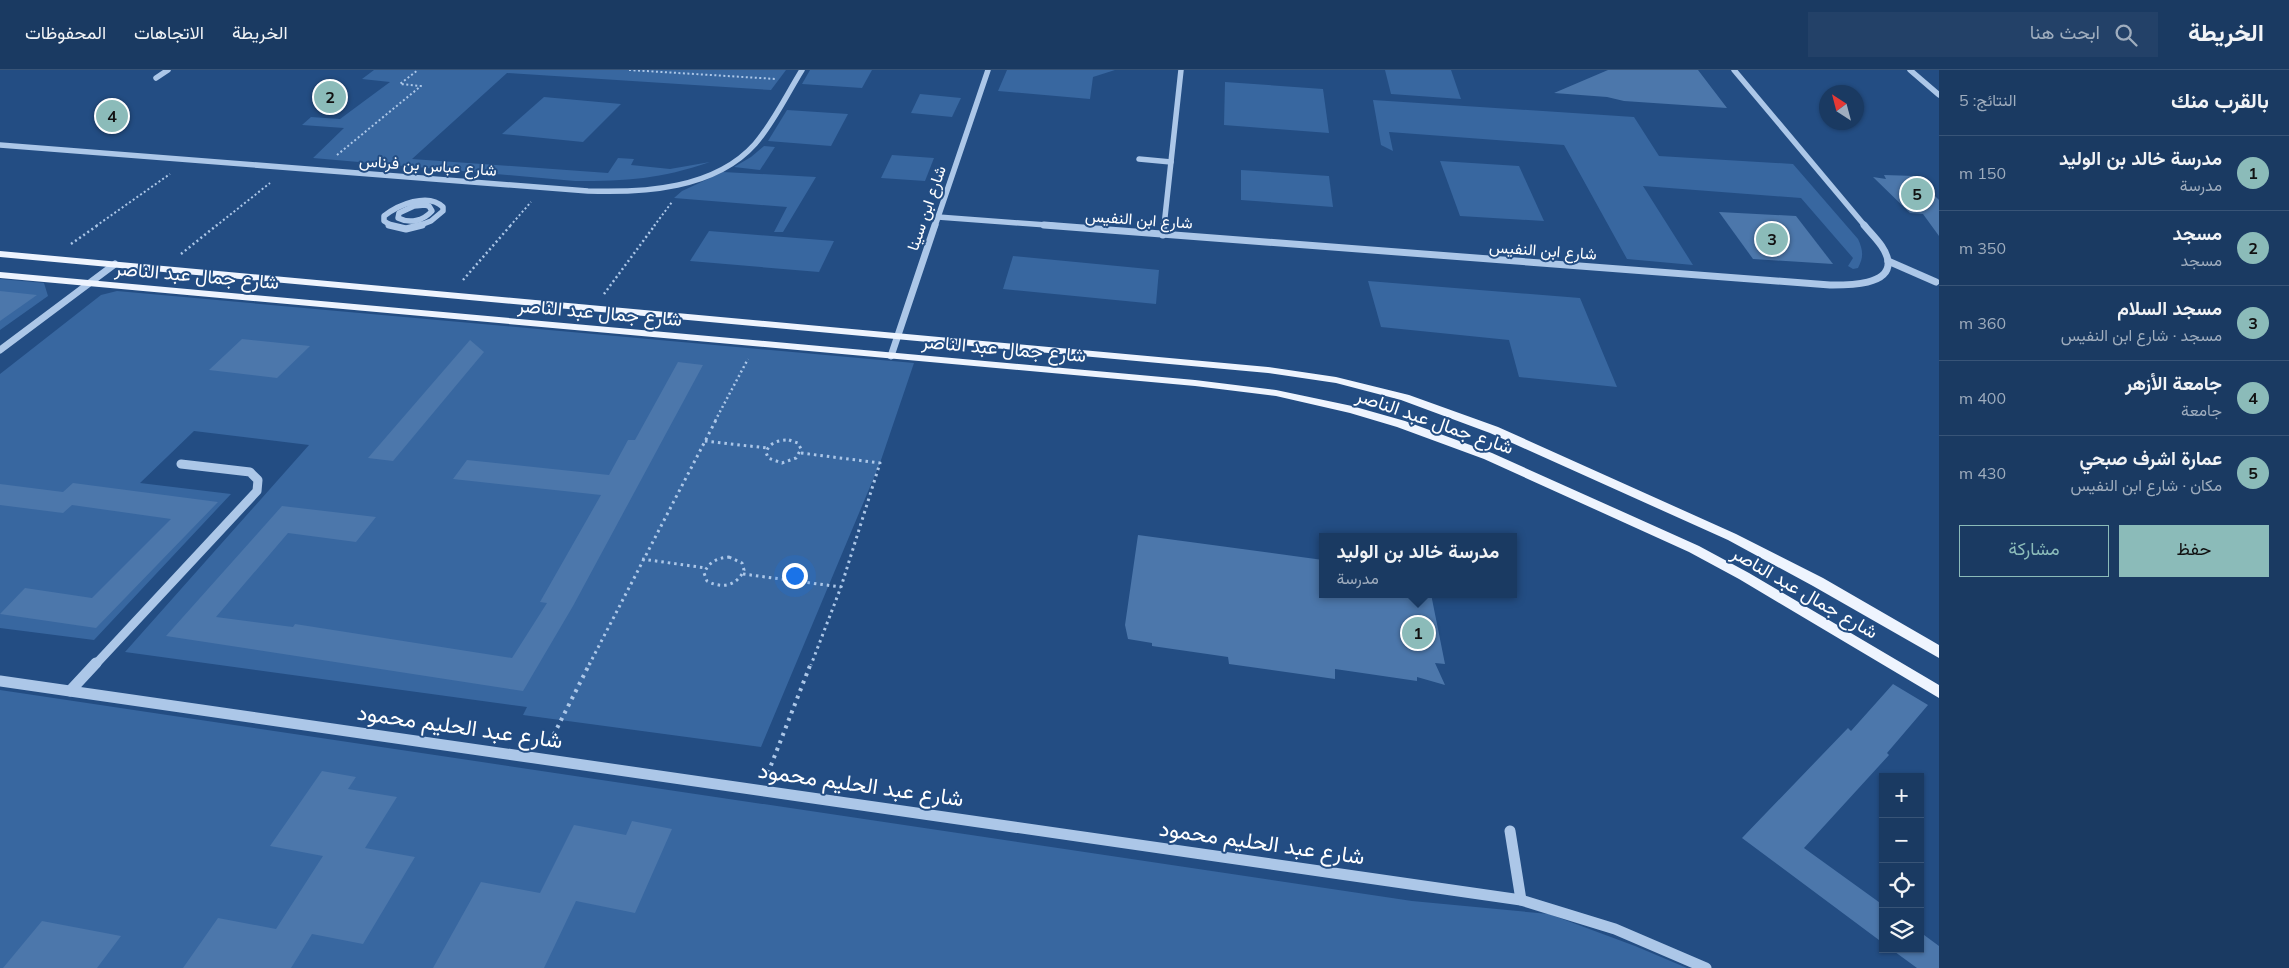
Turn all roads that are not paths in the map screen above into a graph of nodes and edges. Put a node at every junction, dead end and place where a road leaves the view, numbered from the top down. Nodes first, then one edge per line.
1 (168, 70) edge
2 (802, 70) edge
3 (988, 70) edge
4 (1181, 70) edge
5 (1734, 70) edge
6 (1910, 70) edge
7 (156, 78) dead end
8 (1939, 95) edge
9 (0, 146) edge
10 (1139, 159) dead end
11 (1171, 162) junction
12 (425, 205) joint
13 (439, 216) joint
14 (938, 218) junction
15 (1163, 235) junction
16 (0, 254) edge
17 (1888, 261) junction
18 (115, 264) junction
19 (0, 275) edge
20 (1936, 282) dead end
21 (90, 283) junction
22 (898, 336) junction
23 (0, 350) edge
24 (891, 356) junction
25 (181, 464) dead end
26 (1939, 652) edge
27 (0, 680) edge
28 (70, 691) junction
29 (1939, 692) edge
30 (1510, 831) dead end
31 (1521, 900) junction
32 (1706, 968) edge

1 - 7 lane
2 - 9 street, شارع عباس بن فرناس
3 - 14 street, شارع ابن سينا
4 - 11 street
5 - 17 street
6 - 8 street
10 - 11 street
11 - 15 street
12 - 12 street
13 - 13 street
14 - 15 street, شارع ابن النفيس
14 - 22 street, شارع ابن سينا
15 - 17 street, شارع ابن النفيس
16 - 18 main road, شارع جمال عبد الناصر
17 - 20 street
18 - 21 street
18 - 22 main road, شارع جمال عبد الناصر
19 - 21 main road, شارع جمال عبد الناصر
21 - 23 street
21 - 24 main road, شارع جمال عبد الناصر
22 - 24 street, شارع ابن سينا
22 - 26 main road, شارع جمال عبد الناصر
24 - 29 main road, شارع جمال عبد الناصر
25 - 28 street
27 - 28 street, شارع عبد الحليم محمود
28 - 31 street, شارع عبد الحليم محمود
30 - 31 street
31 - 32 street, شارع عبد الحليم محمود

